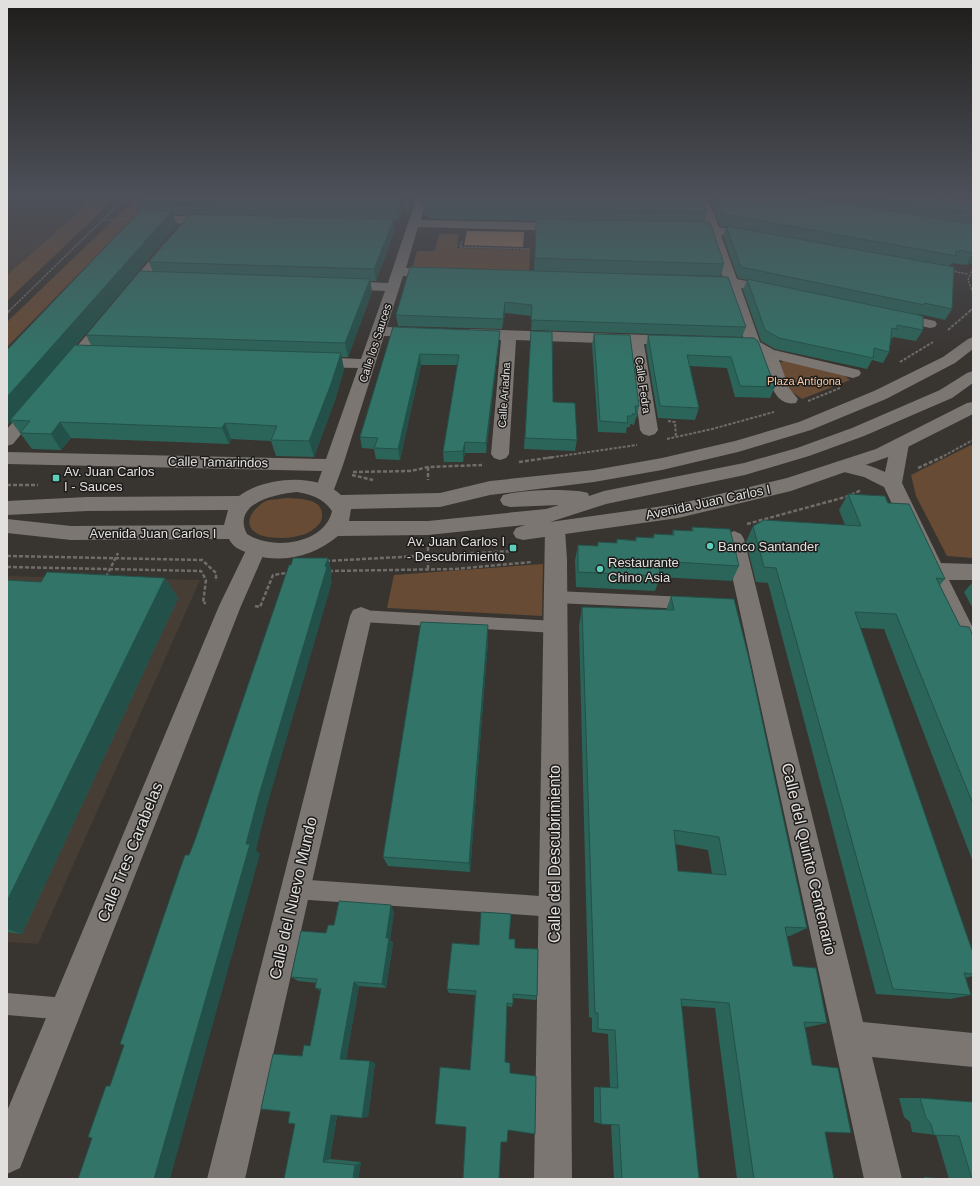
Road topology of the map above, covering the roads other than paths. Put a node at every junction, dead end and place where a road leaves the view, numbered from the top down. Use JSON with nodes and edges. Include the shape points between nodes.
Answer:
{"nodes":[{"id":1,"x":164,"y":251,"type":"edge"},
{"id":2,"x":402,"y":251,"type":"edge"},
{"id":3,"x":720,"y":251,"type":"edge"},
{"id":4,"x":454,"y":274,"type":"edge"},
{"id":5,"x":142,"y":279,"type":"junction"},
{"id":6,"x":157,"y":279,"type":"edge"},
{"id":7,"x":396,"y":279,"type":"junction"},
{"id":8,"x":684,"y":281,"type":"edge"},
{"id":9,"x":731,"y":282,"type":"junction"},
{"id":10,"x":330,"y":284,"type":"edge"},
{"id":11,"x":785,"y":293,"type":"edge"},
{"id":12,"x":884,"y":314,"type":"edge"},
{"id":13,"x":930,"y":324,"type":"dead end"},
{"id":14,"x":379,"y":331,"type":"junction"},
{"id":15,"x":438,"y":333,"type":"edge"},
{"id":16,"x":454,"y":333,"type":"edge"},
{"id":17,"x":509,"y":335,"type":"junction"},
{"id":18,"x":636,"y":340,"type":"junction"},
{"id":19,"x":690,"y":342,"type":"edge"},
{"id":20,"x":973,"y":342,"type":"edge"},
{"id":21,"x":722,"y":343,"type":"edge"},
{"id":22,"x":753,"y":344,"type":"junction"},
{"id":23,"x":79,"y":354,"type":"junction"},
{"id":24,"x":95,"y":354,"type":"edge"},
{"id":25,"x":769,"y":354,"type":"junction"},
{"id":26,"x":302,"y":361,"type":"edge"},
{"id":27,"x":368,"y":364,"type":"junction"},
{"id":28,"x":853,"y":373,"type":"dead end"},
{"id":29,"x":973,"y":376,"type":"edge"},
{"id":30,"x":60,"y":377,"type":"edge"},
{"id":31,"x":46,"y":394,"type":"edge"},
{"id":32,"x":790,"y":399,"type":"dead end"},
{"id":33,"x":973,"y":407,"type":"edge"},
{"id":34,"x":649,"y":430,"type":"dead end"},
{"id":35,"x":7,"y":440,"type":"edge"},
{"id":36,"x":900,"y":444,"type":"junction"},
{"id":37,"x":500,"y":454,"type":"dead end"},
{"id":38,"x":7,"y":458,"type":"edge"},
{"id":39,"x":334,"y":465,"type":"junction"},
{"id":40,"x":843,"y":466,"type":"junction"},
{"id":41,"x":890,"y":480,"type":"junction"},
{"id":42,"x":7,"y":493,"type":"edge"},
{"id":43,"x":331,"y":496,"type":"junction"},
{"id":44,"x":604,"y":498,"type":"junction"},
{"id":45,"x":440,"y":500,"type":"junction"},
{"id":46,"x":244,"y":503,"type":"junction"},
{"id":47,"x":87,"y":504,"type":"junction"},
{"id":48,"x":7,"y":508,"type":"edge"},
{"id":49,"x":7,"y":526,"type":"edge"},
{"id":50,"x":428,"y":528,"type":"junction"},
{"id":51,"x":333,"y":529,"type":"junction"},
{"id":52,"x":555,"y":529,"type":"junction"},
{"id":53,"x":738,"y":532,"type":"road end"},
{"id":54,"x":71,"y":533,"type":"junction"},
{"id":55,"x":7,"y":541,"type":"edge"},
{"id":56,"x":245,"y":541,"type":"junction"},
{"id":57,"x":933,"y":571,"type":"junction"},
{"id":58,"x":973,"y":572,"type":"edge"},
{"id":59,"x":556,"y":597,"type":"junction"},
{"id":60,"x":703,"y":603,"type":"edge"},
{"id":61,"x":361,"y":616,"type":"joint"},
{"id":62,"x":556,"y":627,"type":"junction"},
{"id":63,"x":973,"y":652,"type":"edge"},
{"id":64,"x":294,"y":889,"type":"junction"},
{"id":65,"x":554,"y":907,"type":"junction"},
{"id":66,"x":7,"y":1004,"type":"edge"},
{"id":67,"x":66,"y":1009,"type":"junction"},
{"id":68,"x":851,"y":1038,"type":"junction"},
{"id":69,"x":973,"y":1050,"type":"edge"},
{"id":70,"x":7,"y":1155,"type":"edge"},
{"id":71,"x":226,"y":1179,"type":"edge"},
{"id":72,"x":553,"y":1179,"type":"edge"},
{"id":73,"x":883,"y":1179,"type":"edge"}],
"edges":[{"from":1,"to":5,"type":"street"},
{"from":2,"to":7,"type":"street","name":"Calle los Sauces"},
{"from":3,"to":9,"type":"street"},
{"from":4,"to":7,"type":"street"},
{"from":5,"to":6,"type":"street"},
{"from":5,"to":23,"type":"street"},
{"from":7,"to":10,"type":"street"},
{"from":7,"to":14,"type":"street","name":"Calle los Sauces"},
{"from":8,"to":9,"type":"street"},
{"from":9,"to":11,"type":"street"},
{"from":9,"to":22,"type":"street"},
{"from":12,"to":13,"type":"street"},
{"from":14,"to":15,"type":"street"},
{"from":14,"to":27,"type":"street","name":"Calle los Sauces"},
{"from":16,"to":17,"type":"street"},
{"from":17,"to":18,"type":"street"},
{"from":17,"to":37,"type":"street","name":"Calle Ariadna"},
{"from":18,"to":19,"type":"street"},
{"from":18,"to":34,"type":"street","name":"Calle Fedra"},
{"from":20,"to":45,"type":"street","name":"Avenida Juan Carlos I","via":[[949,360],[880,395],[805,426],[738,446],[662,464],[594,476],[490,488]]},
{"from":21,"to":22,"type":"street"},
{"from":22,"to":25,"type":"street"},
{"from":23,"to":24,"type":"street"},
{"from":23,"to":30,"type":"street"},
{"from":25,"to":28,"type":"street"},
{"from":25,"to":32,"type":"street","via":[[781,390]]},
{"from":26,"to":27,"type":"street"},
{"from":27,"to":39,"type":"street","name":"Calle los Sauces"},
{"from":29,"to":44,"type":"street","name":"Avenida Juan Carlos I","via":[[946,394],[908,411],[803,452],[745,469]]},
{"from":31,"to":35,"type":"street"},
{"from":33,"to":36,"type":"street","name":"Avenida Juan Carlos I"},
{"from":36,"to":40,"type":"street","name":"Avenida Juan Carlos I"},
{"from":36,"to":41,"type":"street"},
{"from":38,"to":39,"type":"street","name":"Calle Tamarindos"},
{"from":39,"to":43,"type":"street","name":"Calle los Sauces"},
{"from":40,"to":41,"type":"street"},
{"from":40,"to":52,"type":"street","name":"Avenida Juan Carlos I","via":[[792,484],[685,509]]},
{"from":41,"to":57,"type":"street"},
{"from":42,"to":47,"type":"street","via":[[30,494]]},
{"from":43,"to":45,"type":"street","name":"Avenida Juan Carlos I"},
{"from":43,"to":46,"type":"street","via":[[297,485],[265,490]]},
{"from":43,"to":51,"type":"street","via":[[342,510],[340,520]]},
{"from":44,"to":45,"type":"street","name":"Avenida Juan Carlos I"},
{"from":44,"to":50,"type":"street","name":"Avenida Juan Carlos I","via":[[546,516]]},
{"from":46,"to":47,"type":"street"},
{"from":46,"to":56,"type":"street","via":[[235,516]]},
{"from":47,"to":48,"type":"street"},
{"from":49,"to":54,"type":"street","name":"Avenida Juan Carlos I"},
{"from":50,"to":51,"type":"street","name":"Avenida Juan Carlos I"},
{"from":50,"to":52,"type":"street","name":"Avenida Juan Carlos I","via":[[497,536]]},
{"from":51,"to":56,"type":"street","via":[[314,544],[287,550]]},
{"from":52,"to":59,"type":"street","name":"Calle del Descubrimiento"},
{"from":53,"to":68,"type":"street","name":"Calle del Quinto Centenario","via":[[741,605]]},
{"from":54,"to":55,"type":"street","name":"Avenida Juan Carlos I"},
{"from":54,"to":56,"type":"street","name":"Avenida Juan Carlos I"},
{"from":56,"to":67,"type":"street","name":"Calle Tres Carabelas","via":[[230,606]]},
{"from":57,"to":58,"type":"street"},
{"from":57,"to":63,"type":"street"},
{"from":59,"to":60,"type":"lane"},
{"from":59,"to":62,"type":"street","name":"Calle del Descubrimiento"},
{"from":61,"to":62,"type":"lane"},
{"from":61,"to":64,"type":"street","name":"Calle del Nuevo Mundo"},
{"from":62,"to":65,"type":"street","name":"Calle del Descubrimiento"},
{"from":64,"to":65,"type":"lane"},
{"from":64,"to":71,"type":"street","name":"Calle del Nuevo Mundo"},
{"from":65,"to":72,"type":"street","name":"Calle del Descubrimiento"},
{"from":66,"to":67,"type":"lane"},
{"from":67,"to":70,"type":"street","name":"Calle Tres Carabelas"},
{"from":68,"to":69,"type":"street"},
{"from":68,"to":73,"type":"street","name":"Calle del Quinto Centenario"}]}
